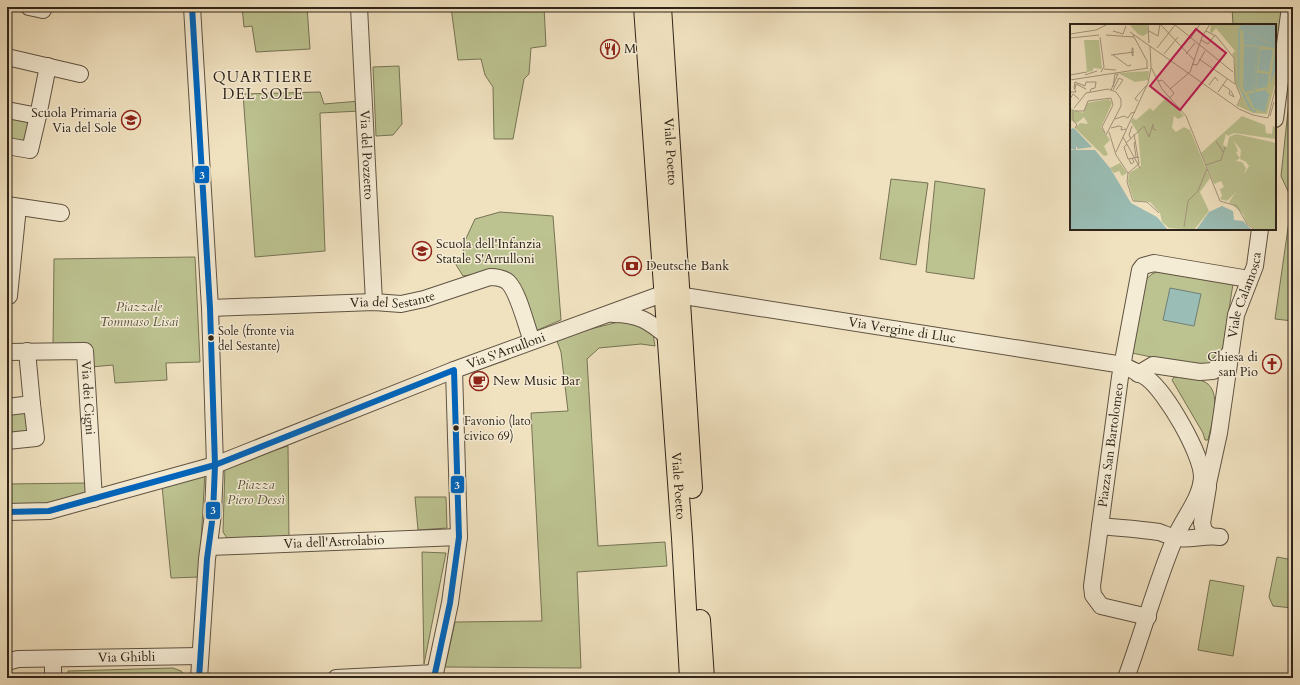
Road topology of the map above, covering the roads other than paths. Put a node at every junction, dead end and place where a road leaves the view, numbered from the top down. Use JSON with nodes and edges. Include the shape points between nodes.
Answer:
{"nodes":[{"id":1,"x":30,"y":7,"type":"edge"},
{"id":2,"x":44,"y":7,"type":"edge"},
{"id":3,"x":192,"y":7,"type":"edge"},
{"id":4,"x":359,"y":7,"type":"edge"},
{"id":5,"x":644,"y":7,"type":"edge"},
{"id":6,"x":661,"y":7,"type":"edge"},
{"id":7,"x":1290,"y":7,"type":"edge"},
{"id":8,"x":7,"y":57,"type":"edge"},
{"id":9,"x":48,"y":66,"type":"junction"},
{"id":10,"x":80,"y":74,"type":"dead end"},
{"id":11,"x":7,"y":110,"type":"edge"},
{"id":12,"x":1276,"y":112,"type":"edge"},
{"id":13,"x":38,"y":116,"type":"junction"},
{"id":14,"x":7,"y":146,"type":"edge"},
{"id":15,"x":12,"y":206,"type":"edge"},
{"id":16,"x":61,"y":213,"type":"dead end"},
{"id":17,"x":1260,"y":230,"type":"edge"},
{"id":18,"x":10,"y":260,"type":"edge"},
{"id":19,"x":1249,"y":279,"type":"junction"},
{"id":20,"x":673,"y":294,"type":"junction"},
{"id":21,"x":7,"y":295,"type":"edge"},
{"id":22,"x":374,"y":302,"type":"junction"},
{"id":23,"x":210,"y":308,"type":"junction"},
{"id":24,"x":596,"y":318,"type":"junction"},
{"id":25,"x":668,"y":337,"type":"junction"},
{"id":26,"x":532,"y":341,"type":"junction"},
{"id":27,"x":27,"y":351,"type":"junction"},
{"id":28,"x":7,"y":352,"type":"edge"},
{"id":29,"x":1230,"y":353,"type":"junction"},
{"id":30,"x":1123,"y":365,"type":"junction"},
{"id":31,"x":454,"y":370,"type":"junction"},
{"id":32,"x":1138,"y":374,"type":"junction"},
{"id":33,"x":32,"y":404,"type":"junction"},
{"id":34,"x":7,"y":407,"type":"edge"},
{"id":35,"x":7,"y":441,"type":"edge"},
{"id":36,"x":214,"y":465,"type":"junction"},
{"id":37,"x":1208,"y":487,"type":"junction"},
{"id":38,"x":94,"y":498,"type":"junction"},
{"id":39,"x":1196,"y":499,"type":"junction"},
{"id":40,"x":7,"y":512,"type":"edge"},
{"id":41,"x":1100,"y":526,"type":"junction"},
{"id":42,"x":459,"y":537,"type":"junction"},
{"id":43,"x":1175,"y":538,"type":"junction"},
{"id":44,"x":209,"y":547,"type":"junction"},
{"id":45,"x":1148,"y":617,"type":"junction"},
{"id":46,"x":200,"y":656,"type":"junction"},
{"id":47,"x":53,"y":658,"type":"junction"},
{"id":48,"x":7,"y":662,"type":"edge"},
{"id":49,"x":434,"y":676,"type":"edge"},
{"id":50,"x":53,"y":678,"type":"edge"},
{"id":51,"x":199,"y":678,"type":"edge"},
{"id":52,"x":336,"y":678,"type":"edge"},
{"id":53,"x":690,"y":678,"type":"edge"},
{"id":54,"x":704,"y":678,"type":"edge"},
{"id":55,"x":1126,"y":678,"type":"edge"}],
"edges":[{"from":1,"to":2,"type":"street","via":[[43,10]]},
{"from":3,"to":23,"type":"street"},
{"from":4,"to":22,"type":"street","name":"Via del Pozzetto"},
{"from":5,"to":20,"type":"main road","name":"Viale Poetto"},
{"from":6,"to":20,"type":"main road","name":"Viale Poetto"},
{"from":7,"to":12,"type":"street"},
{"from":8,"to":9,"type":"street"},
{"from":9,"to":10,"type":"street"},
{"from":9,"to":13,"type":"street"},
{"from":11,"to":13,"type":"street"},
{"from":13,"to":14,"type":"street","via":[[30,150]]},
{"from":15,"to":16,"type":"street"},
{"from":15,"to":18,"type":"street"},
{"from":17,"to":19,"type":"street","name":"Viale Calamosca","via":[[1255,266]]},
{"from":18,"to":21,"type":"street","via":[[9,296]]},
{"from":19,"to":29,"type":"street","name":"Viale Calamosca","via":[[1236,314]]},
{"from":19,"to":30,"type":"street","name":"Piazza San Bartolomeo","via":[[1154,263],[1143,266],[1138,278]]},
{"from":20,"to":24,"type":"street","name":"Via S'Arrulloni"},
{"from":20,"to":25,"type":"main road","name":"Viale Poetto"},
{"from":20,"to":30,"type":"street","name":"Via Vergine di Lluc"},
{"from":20,"to":54,"type":"main road","name":"Viale Poetto"},
{"from":22,"to":23,"type":"street","name":"Via del Sestante"},
{"from":22,"to":26,"type":"street","name":"Via del Sestante","via":[[401,304],[490,277],[499,278],[507,282],[514,292]]},
{"from":23,"to":36,"type":"street"},
{"from":24,"to":25,"type":"street","name":"Via S'Arrulloni","via":[[632,314],[648,321]]},
{"from":24,"to":26,"type":"street","name":"Via S'Arrulloni"},
{"from":25,"to":53,"type":"main road","name":"Viale Poetto"},
{"from":26,"to":31,"type":"street","name":"Via S'Arrulloni"},
{"from":27,"to":28,"type":"street","name":"Via dei Cigni"},
{"from":27,"to":33,"type":"street"},
{"from":27,"to":38,"type":"street","name":"Via dei Cigni","via":[[85,350]]},
{"from":29,"to":32,"type":"street","name":"Piazza San Bartolomeo","via":[[1213,371],[1200,372],[1153,365]]},
{"from":29,"to":37,"type":"street","name":"Viale Calamosca","via":[[1219,434]]},
{"from":30,"to":32,"type":"street","name":"Piazza San Bartolomeo"},
{"from":30,"to":41,"type":"street","name":"Piazza San Bartolomeo"},
{"from":31,"to":36,"type":"street","name":"Via S'Arrulloni"},
{"from":31,"to":42,"type":"street"},
{"from":32,"to":39,"type":"street","name":"Piazza San Bartolomeo","via":[[1147,378],[1166,400],[1193,448],[1202,477]]},
{"from":33,"to":34,"type":"street"},
{"from":33,"to":35,"type":"street","via":[[36,438]]},
{"from":36,"to":38,"type":"street","name":"Via S'Arrulloni"},
{"from":36,"to":44,"type":"street"},
{"from":37,"to":39,"type":"street"},
{"from":37,"to":43,"type":"street","name":"Piazza San Bartolomeo","via":[[1202,523],[1204,531],[1215,536],[1196,539]]},
{"from":38,"to":40,"type":"street","name":"Via S'Arrulloni","via":[[49,511]]},
{"from":39,"to":43,"type":"street","name":"Piazza San Bartolomeo"},
{"from":41,"to":43,"type":"street","name":"Piazza San Bartolomeo","via":[[1137,528]]},
{"from":41,"to":45,"type":"street","name":"Piazza San Bartolomeo","via":[[1092,586],[1096,601],[1108,609]]},
{"from":42,"to":44,"type":"street","name":"Via dell'Astrolabio"},
{"from":42,"to":49,"type":"street","via":[[450,603]]},
{"from":43,"to":45,"type":"street","name":"Piazza San Bartolomeo"},
{"from":44,"to":46,"type":"street"},
{"from":45,"to":55,"type":"street"},
{"from":46,"to":47,"type":"street","name":"Via Ghibli"},
{"from":46,"to":51,"type":"street"},
{"from":47,"to":48,"type":"street","name":"Via Ghibli","via":[[18,659]]},
{"from":47,"to":50,"type":"street"},
{"from":49,"to":52,"type":"street"}]}
